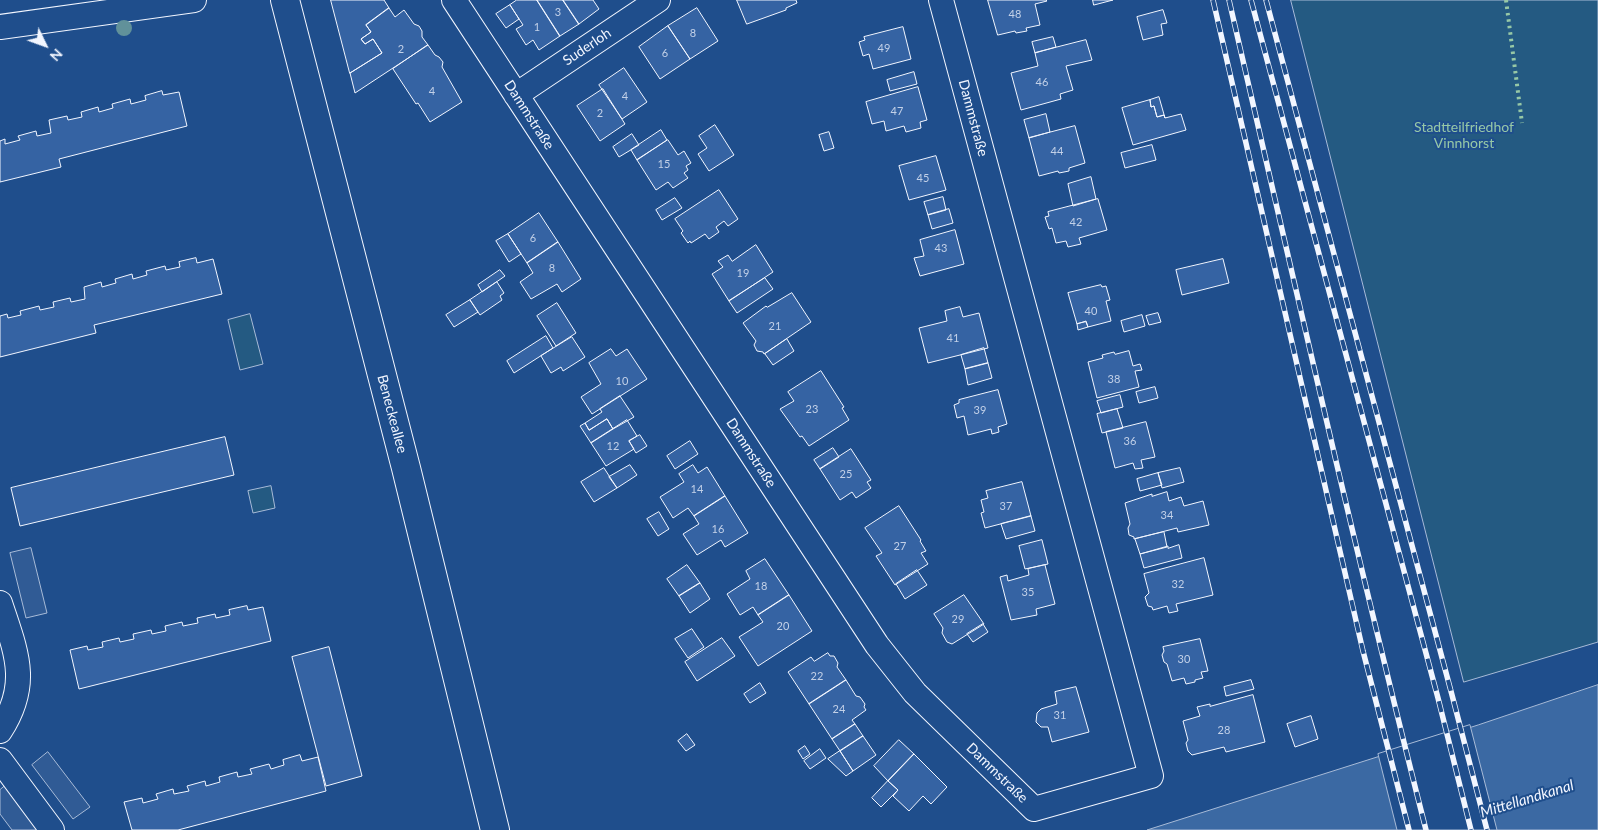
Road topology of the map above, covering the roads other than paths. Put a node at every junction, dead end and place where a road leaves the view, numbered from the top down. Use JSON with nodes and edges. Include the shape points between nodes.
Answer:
{"nodes":[{"id":1,"x":194,"y":0,"type":"edge"},
{"id":2,"x":285,"y":0,"type":"edge"},
{"id":3,"x":454,"y":0,"type":"edge"},
{"id":4,"x":658,"y":0,"type":"edge"},
{"id":5,"x":941,"y":0,"type":"edge"},
{"id":6,"x":0,"y":27,"type":"edge"},
{"id":7,"x":516,"y":95,"type":"junction"},
{"id":8,"x":0,"y":603,"type":"edge"},
{"id":9,"x":0,"y":732,"type":"edge"},
{"id":10,"x":0,"y":760,"type":"edge"},
{"id":11,"x":52,"y":830,"type":"edge"},
{"id":12,"x":495,"y":830,"type":"edge"}],
"edges":[{"from":1,"to":6,"type":"street"},
{"from":2,"to":12,"type":"street","name":"Beneckeallee","via":[[406,468]]},
{"from":3,"to":7,"type":"street","name":"Dammstraße"},
{"from":4,"to":7,"type":"street","name":"Suderloh"},
{"from":5,"to":7,"type":"street","name":"Dammstraße","via":[[1151,776],[1034,809],[915,693],[877,645]]},
{"from":8,"to":9,"type":"street","via":[[16,653],[19,684]]},
{"from":10,"to":11,"type":"street"}]}
